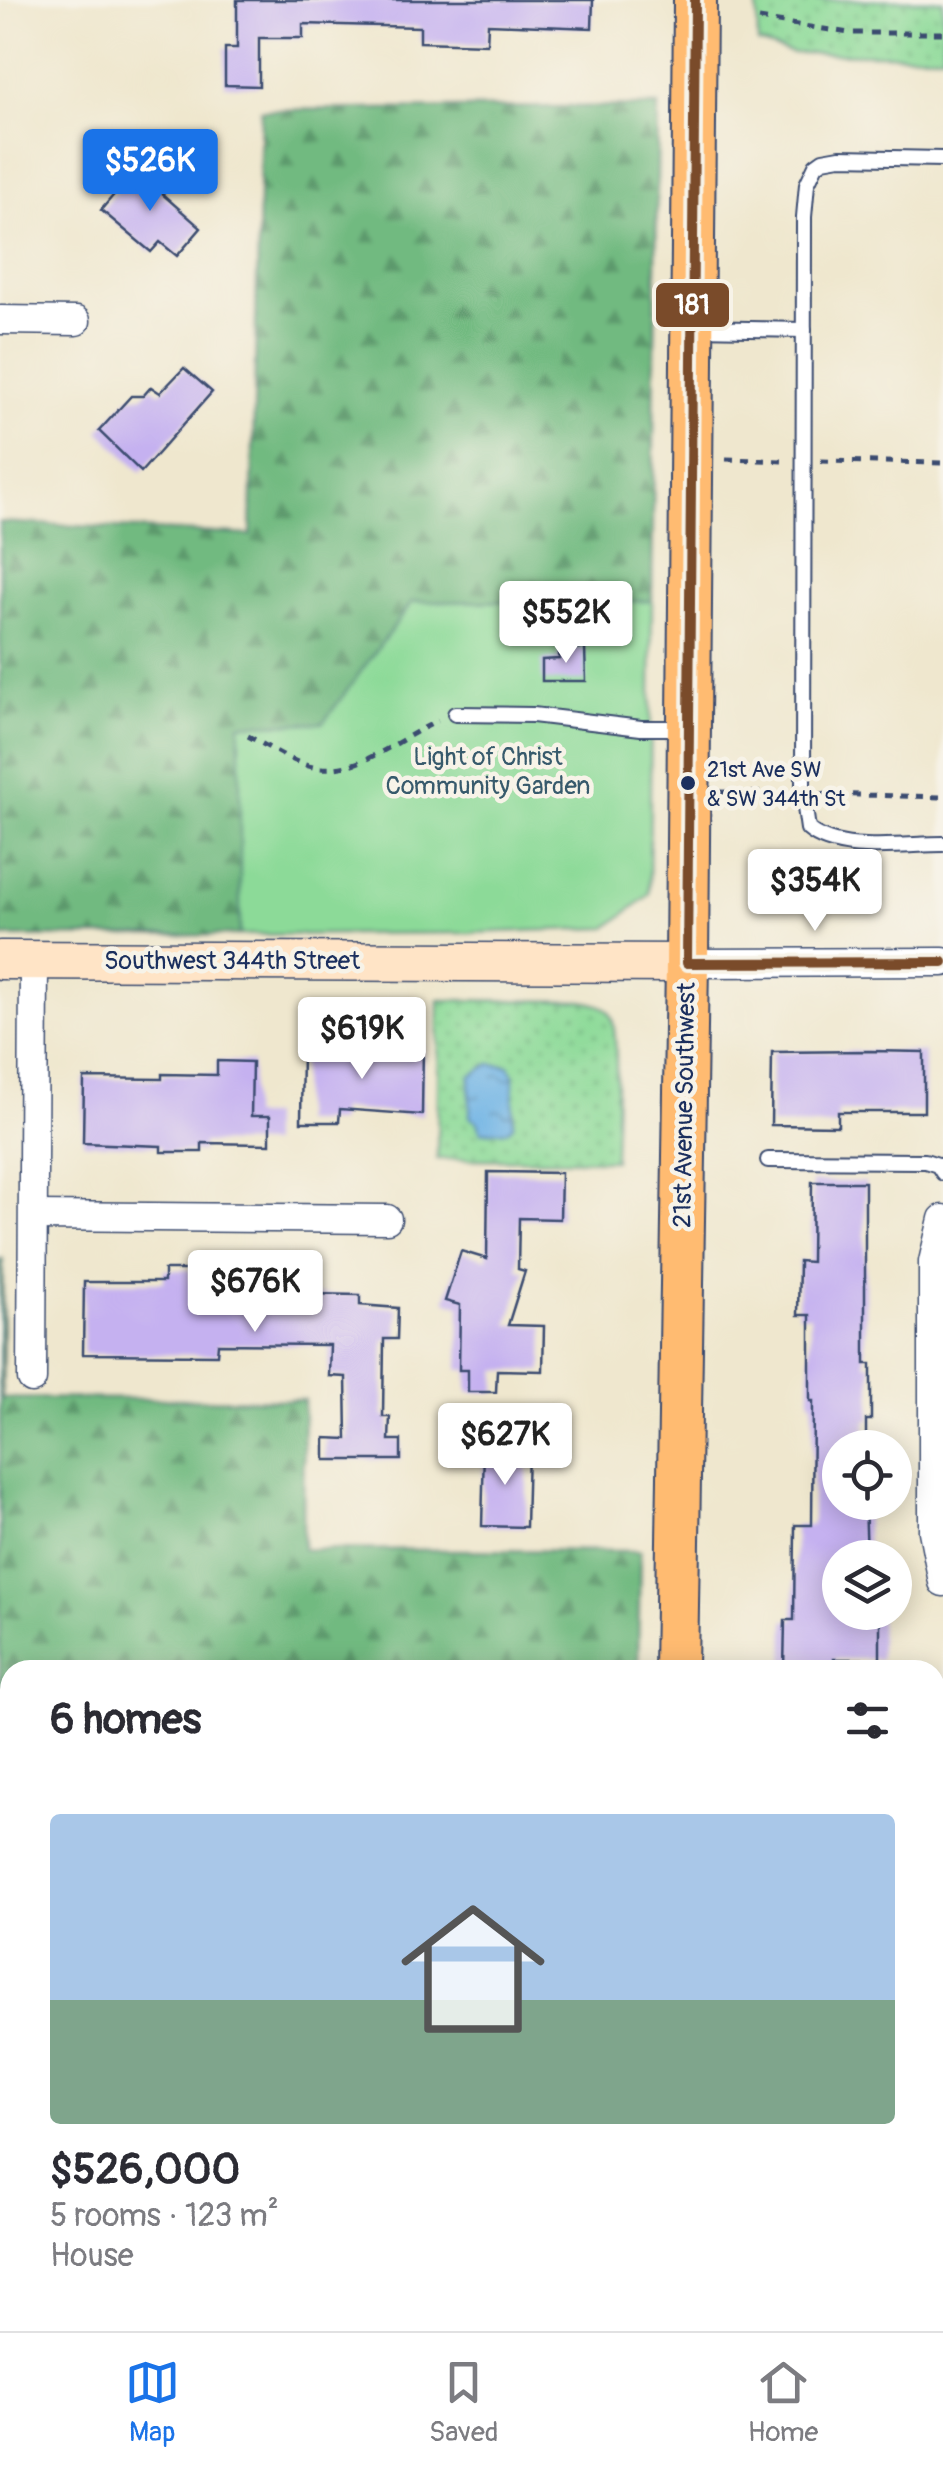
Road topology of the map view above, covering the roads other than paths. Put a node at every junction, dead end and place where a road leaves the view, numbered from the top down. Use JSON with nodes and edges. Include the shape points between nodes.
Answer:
{"nodes":[{"id":1,"x":695,"y":0,"type":"edge"},
{"id":2,"x":943,"y":158,"type":"edge"},
{"id":3,"x":0,"y":320,"type":"edge"},
{"id":4,"x":76,"y":322,"type":"dead end"},
{"id":5,"x":692,"y":328,"type":"junction"},
{"id":6,"x":804,"y":330,"type":"junction"},
{"id":7,"x":455,"y":714,"type":"road end"},
{"id":8,"x":688,"y":728,"type":"junction"},
{"id":9,"x":943,"y":844,"type":"edge"},
{"id":10,"x":17,"y":960,"type":"edge"},
{"id":11,"x":943,"y":962,"type":"edge"},
{"id":12,"x":687,"y":963,"type":"junction"},
{"id":13,"x":768,"y":1160,"type":"dead end"},
{"id":14,"x":943,"y":1173,"type":"edge"},
{"id":15,"x":34,"y":1216,"type":"junction"},
{"id":16,"x":387,"y":1218,"type":"dead end"},
{"id":17,"x":943,"y":1220,"type":"edge"},
{"id":18,"x":32,"y":1379,"type":"dead end"},
{"id":19,"x":943,"y":1582,"type":"edge"},
{"id":20,"x":676,"y":1660,"type":"edge"}],
"edges":[{"from":1,"to":5,"type":"main road","name":"21st Avenue Southwest"},
{"from":2,"to":6,"type":"lane","via":[[840,157],[816,166],[805,204]]},
{"from":3,"to":4,"type":"street"},
{"from":5,"to":6,"type":"lane"},
{"from":5,"to":8,"type":"main road","name":"21st Avenue Southwest"},
{"from":6,"to":9,"type":"lane","via":[[804,817],[810,832],[832,842]]},
{"from":7,"to":8,"type":"lane"},
{"from":8,"to":12,"type":"main road","name":"21st Avenue Southwest"},
{"from":10,"to":12,"type":"street","name":"Southwest 344th Street"},
{"from":10,"to":15,"type":"street"},
{"from":11,"to":12,"type":"street","name":"Southwest 344th Street"},
{"from":12,"to":20,"type":"main road","name":"21st Avenue Southwest"},
{"from":13,"to":14,"type":"lane","via":[[925,1160]]},
{"from":15,"to":16,"type":"street"},
{"from":15,"to":18,"type":"street"},
{"from":17,"to":19,"type":"street","via":[[932,1262],[932,1520]]}]}
